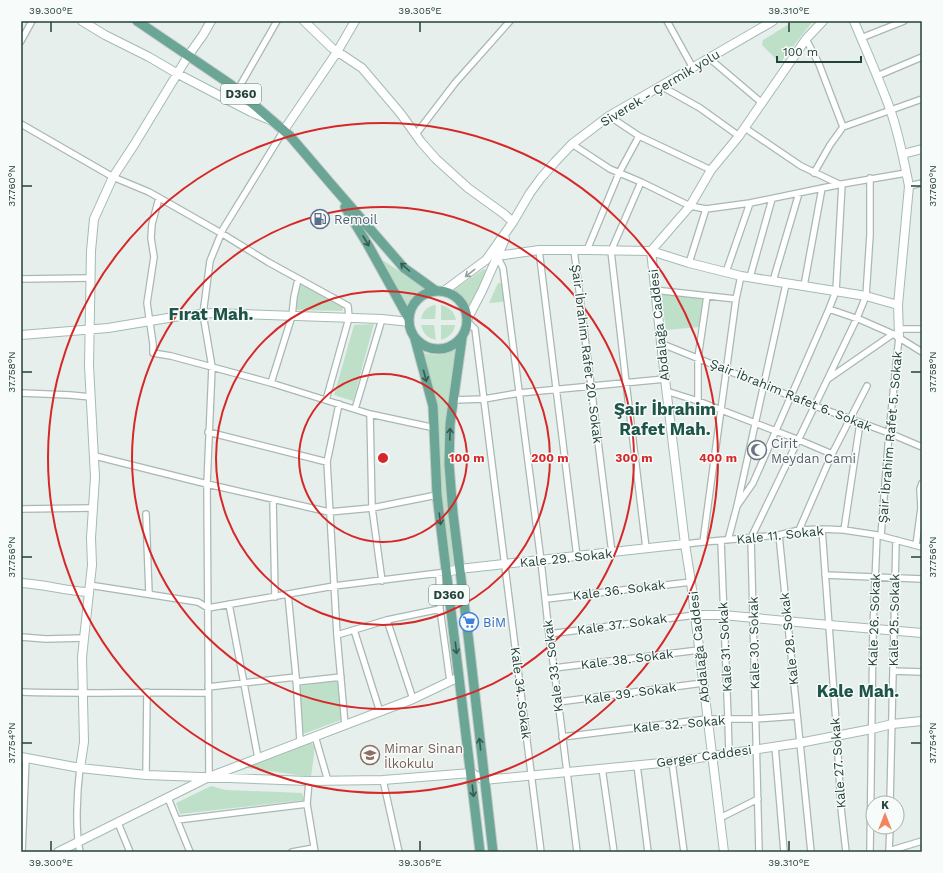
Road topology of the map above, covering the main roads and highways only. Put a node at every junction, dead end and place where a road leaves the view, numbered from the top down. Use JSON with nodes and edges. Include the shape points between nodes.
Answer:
{"nodes":[{"id":1,"x":137,"y":21,"type":"edge"},
{"id":2,"x":331,"y":184,"type":"junction"},
{"id":3,"x":440,"y":291,"type":"junction"},
{"id":4,"x":409,"y":321,"type":"junction"},
{"id":5,"x":462,"y":338,"type":"junction"},
{"id":6,"x":415,"y":339,"type":"junction"},
{"id":7,"x":480,"y":852,"type":"edge"},
{"id":8,"x":493,"y":852,"type":"edge"}],
"edges":[{"from":1,"to":2,"type":"main road","number":"D360","via":[[237,91],[284,130]]},
{"from":3,"to":2,"type":"main road","number":"D360","one_way":true,"via":[[404,268]]},
{"from":2,"to":4,"type":"main road","number":"D360","one_way":true},
{"from":3,"to":4,"type":"main road","via":[[424,295],[414,303]]},
{"from":3,"to":5,"type":"main road","via":[[451,294],[463,304],[468,320]]},
{"from":4,"to":6,"type":"main road"},
{"from":5,"to":6,"type":"main road","via":[[443,350],[427,348]]},
{"from":8,"to":5,"type":"main road","number":"D360","one_way":true,"via":[[449,464],[450,424]]},
{"from":6,"to":7,"type":"main road","number":"D360","one_way":true,"via":[[433,406],[443,572],[459,677]]}]}
